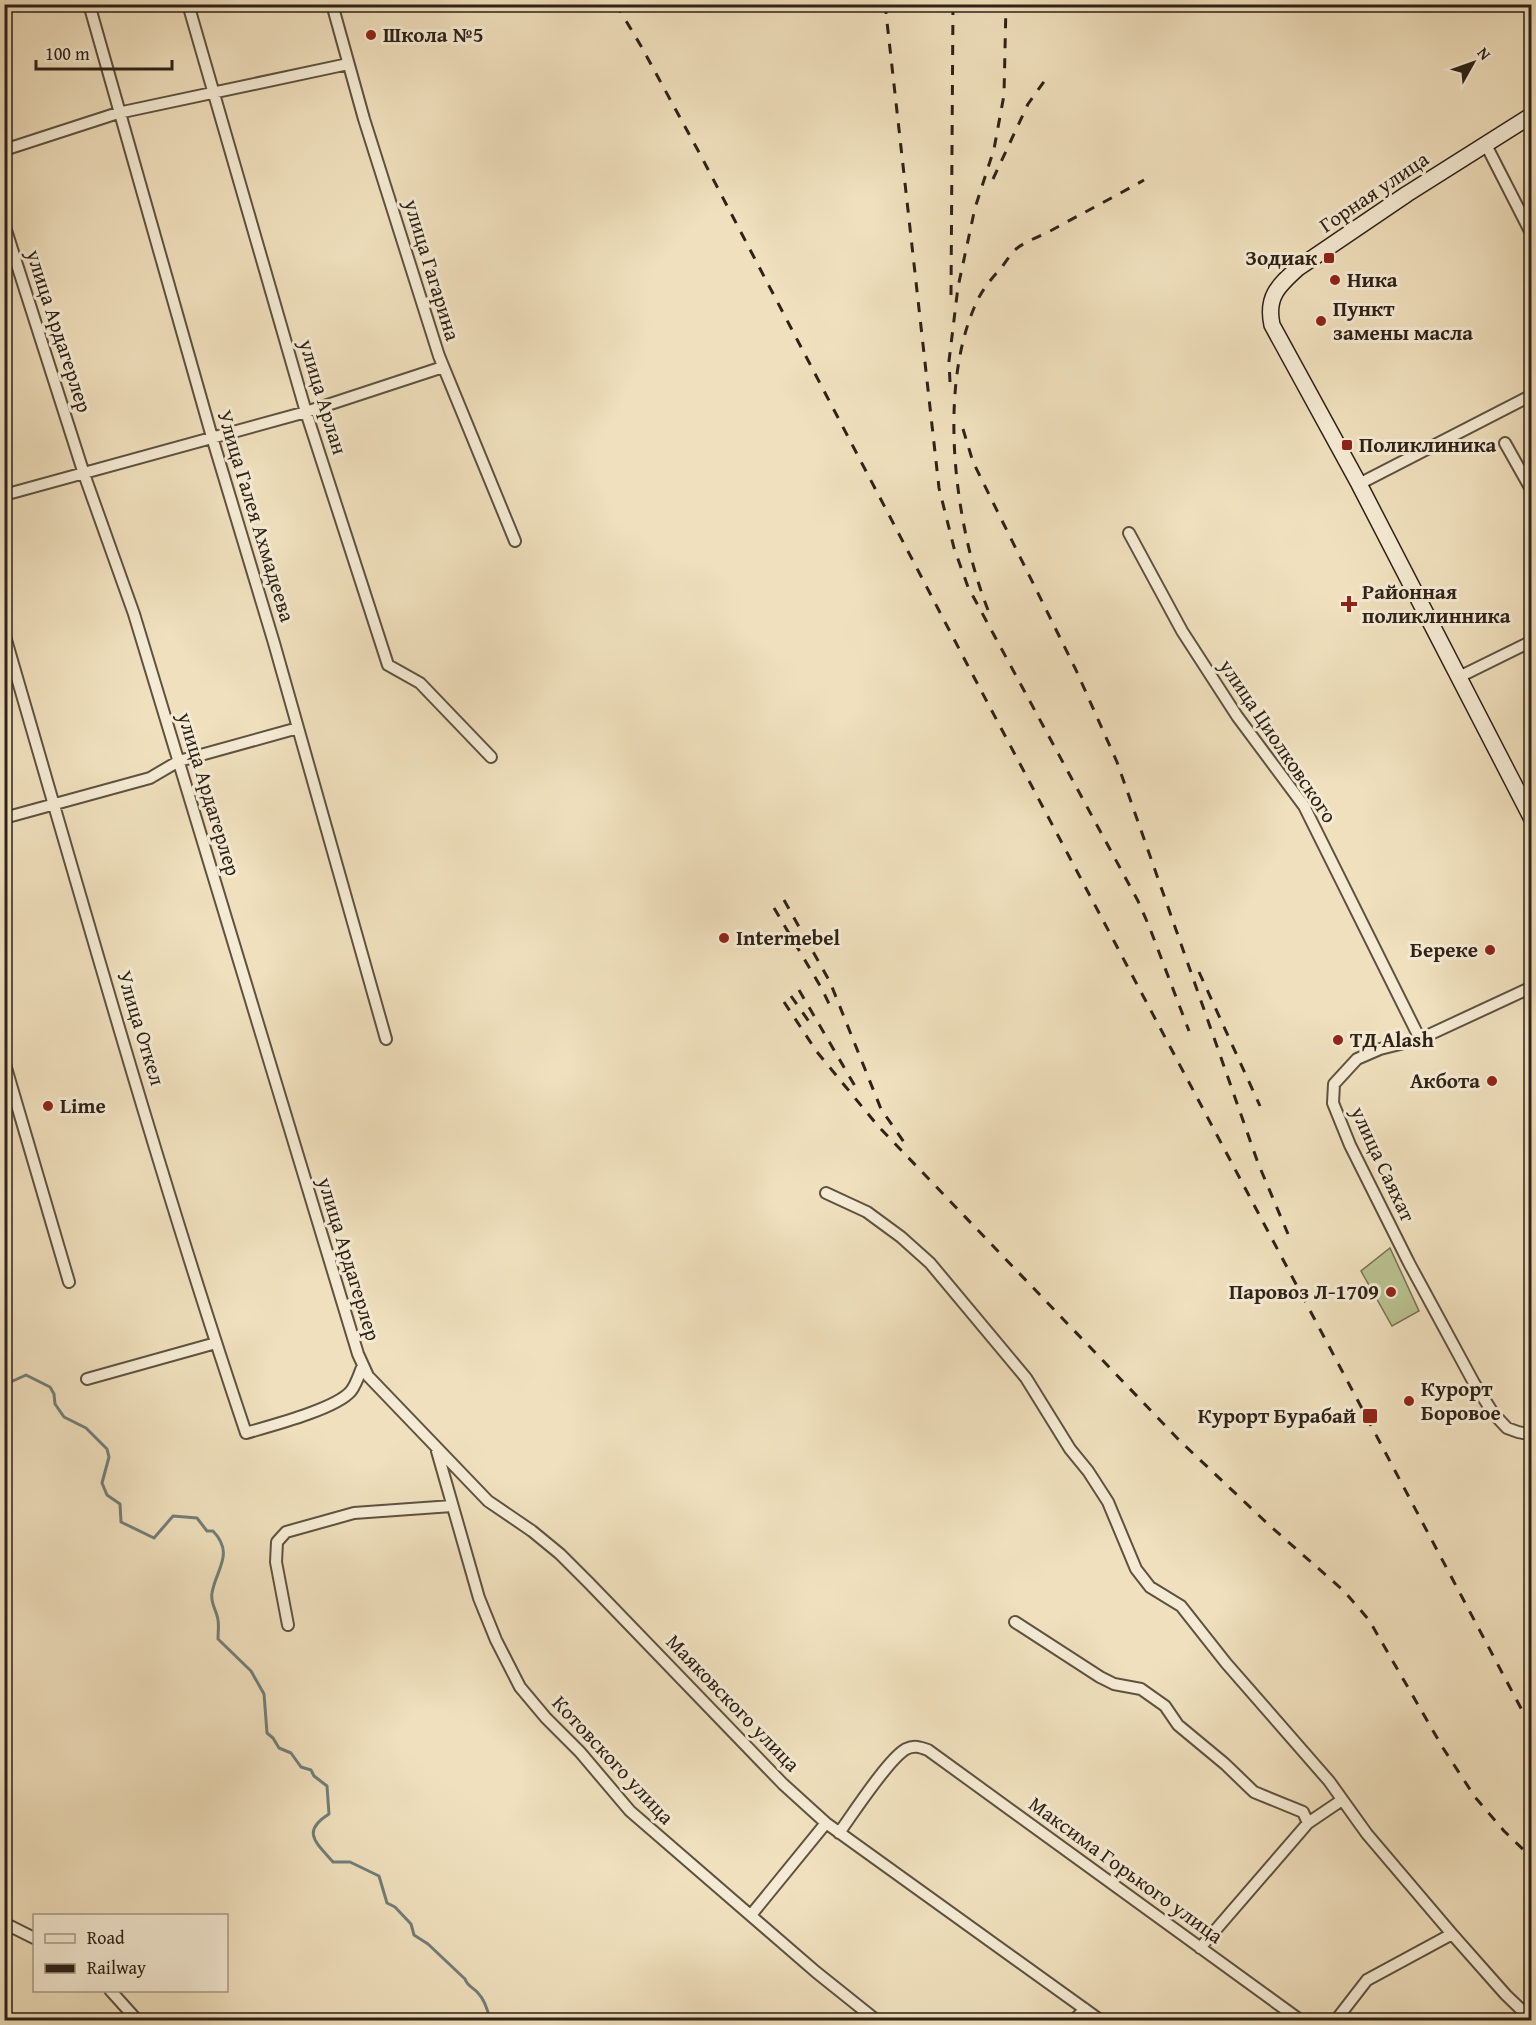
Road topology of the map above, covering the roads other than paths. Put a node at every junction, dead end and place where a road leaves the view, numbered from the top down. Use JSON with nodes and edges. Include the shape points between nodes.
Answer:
{"nodes":[{"id":1,"x":89,"y":4,"type":"edge"},
{"id":2,"x":188,"y":4,"type":"edge"},
{"id":3,"x":332,"y":4,"type":"edge"},
{"id":4,"x":348,"y":64,"type":"junction"},
{"id":5,"x":214,"y":92,"type":"junction"},
{"id":6,"x":118,"y":113,"type":"junction"},
{"id":7,"x":1532,"y":115,"type":"edge"},
{"id":8,"x":1485,"y":143,"type":"junction"},
{"id":9,"x":4,"y":150,"type":"edge"},
{"id":10,"x":4,"y":225,"type":"edge"},
{"id":11,"x":1532,"y":235,"type":"edge"},
{"id":12,"x":443,"y":367,"type":"junction"},
{"id":13,"x":1532,"y":396,"type":"edge"},
{"id":14,"x":306,"y":412,"type":"junction"},
{"id":15,"x":212,"y":436,"type":"junction"},
{"id":16,"x":1505,"y":443,"type":"dead end"},
{"id":17,"x":84,"y":474,"type":"junction"},
{"id":18,"x":1359,"y":484,"type":"junction"},
{"id":19,"x":1532,"y":491,"type":"edge"},
{"id":20,"x":4,"y":495,"type":"edge"},
{"id":21,"x":1129,"y":533,"type":"dead end"},
{"id":22,"x":515,"y":541,"type":"dead end"},
{"id":23,"x":4,"y":633,"type":"edge"},
{"id":24,"x":1532,"y":641,"type":"edge"},
{"id":25,"x":1459,"y":677,"type":"junction"},
{"id":26,"x":298,"y":728,"type":"junction"},
{"id":27,"x":491,"y":757,"type":"dead end"},
{"id":28,"x":179,"y":761,"type":"junction"},
{"id":29,"x":54,"y":804,"type":"junction"},
{"id":30,"x":4,"y":818,"type":"edge"},
{"id":31,"x":1532,"y":819,"type":"edge"},
{"id":32,"x":1532,"y":987,"type":"edge"},
{"id":33,"x":1420,"y":1039,"type":"junction"},
{"id":34,"x":386,"y":1040,"type":"dead end"},
{"id":35,"x":4,"y":1061,"type":"edge"},
{"id":36,"x":826,"y":1193,"type":"dead end"},
{"id":37,"x":69,"y":1282,"type":"dead end"},
{"id":38,"x":216,"y":1342,"type":"junction"},
{"id":39,"x":363,"y":1365,"type":"junction"},
{"id":40,"x":368,"y":1376,"type":"joint"},
{"id":41,"x":87,"y":1379,"type":"dead end"},
{"id":42,"x":1532,"y":1432,"type":"edge"},
{"id":43,"x":436,"y":1447,"type":"junction"},
{"id":44,"x":452,"y":1506,"type":"junction"},
{"id":45,"x":1015,"y":1622,"type":"dead end"},
{"id":46,"x":288,"y":1626,"type":"dead end"},
{"id":47,"x":1342,"y":1800,"type":"junction"},
{"id":48,"x":826,"y":1822,"type":"junction"},
{"id":49,"x":1308,"y":1823,"type":"junction"},
{"id":50,"x":839,"y":1833,"type":"junction"},
{"id":51,"x":752,"y":1915,"type":"junction"},
{"id":52,"x":4,"y":1923,"type":"edge"},
{"id":53,"x":1452,"y":1934,"type":"junction"},
{"id":54,"x":33,"y":1938,"type":"edge"},
{"id":55,"x":1200,"y":1948,"type":"junction"},
{"id":56,"x":112,"y":1992,"type":"edge"},
{"id":57,"x":1086,"y":2009,"type":"junction"},
{"id":58,"x":136,"y":2020,"type":"edge"},
{"id":59,"x":876,"y":2020,"type":"edge"},
{"id":60,"x":1074,"y":2020,"type":"edge"},
{"id":61,"x":1100,"y":2020,"type":"edge"},
{"id":62,"x":1300,"y":2020,"type":"edge"},
{"id":63,"x":1336,"y":2020,"type":"edge"},
{"id":64,"x":1532,"y":2020,"type":"edge"}],
"edges":[{"from":1,"to":6,"type":"street","name":"Улица Галея Ахмадеева"},
{"from":2,"to":5,"type":"street","name":"улица Арлан"},
{"from":3,"to":4,"type":"street","name":"улица Гагарина"},
{"from":4,"to":5,"type":"street"},
{"from":4,"to":12,"type":"street","name":"улица Гагарина"},
{"from":5,"to":6,"type":"street"},
{"from":5,"to":14,"type":"street","name":"улица Арлан"},
{"from":6,"to":9,"type":"street"},
{"from":6,"to":15,"type":"street","name":"Улица Галея Ахмадеева"},
{"from":7,"to":8,"type":"main road","name":"Горная улица"},
{"from":8,"to":11,"type":"street"},
{"from":8,"to":18,"type":"main road","name":"Горная улица","via":[[1282,282],[1271,302],[1272,326]]},
{"from":10,"to":17,"type":"street","name":"улица Ардагерлер"},
{"from":12,"to":14,"type":"street"},
{"from":12,"to":22,"type":"street","name":"улица Гагарина"},
{"from":13,"to":18,"type":"street"},
{"from":14,"to":15,"type":"street"},
{"from":14,"to":27,"type":"street","name":"улица Арлан","via":[[388,665],[420,683]]},
{"from":15,"to":17,"type":"street"},
{"from":15,"to":26,"type":"street","name":"Улица Галея Ахмадеева"},
{"from":16,"to":19,"type":"street"},
{"from":17,"to":20,"type":"street"},
{"from":17,"to":28,"type":"street","name":"улица Ардагерлер","via":[[134,614]]},
{"from":18,"to":25,"type":"main road"},
{"from":21,"to":33,"type":"street","name":"улица Циолковского","via":[[1182,631],[1237,716],[1304,806]]},
{"from":23,"to":29,"type":"street","name":"Улица Откел"},
{"from":24,"to":25,"type":"street"},
{"from":25,"to":31,"type":"main road"},
{"from":26,"to":28,"type":"street"},
{"from":26,"to":34,"type":"street","name":"Улица Галея Ахмадеева"},
{"from":28,"to":29,"type":"street","via":[[150,778]]},
{"from":28,"to":39,"type":"street","name":"улица Ардагерлер"},
{"from":29,"to":30,"type":"street"},
{"from":29,"to":38,"type":"street","name":"Улица Откел"},
{"from":32,"to":33,"type":"street","name":"улица Саяхат"},
{"from":33,"to":42,"type":"street","name":"улица Саяхат","via":[[1357,1059],[1334,1084],[1333,1103],[1409,1263],[1474,1383],[1507,1428]]},
{"from":35,"to":37,"type":"street"},
{"from":36,"to":47,"type":"street","via":[[867,1212],[902,1236],[930,1263],[1026,1378],[1070,1449],[1088,1470],[1108,1502],[1142,1579],[1181,1606]]},
{"from":38,"to":39,"type":"street","name":"Улица Откел","via":[[246,1432],[298,1418],[345,1397],[357,1382]]},
{"from":38,"to":41,"type":"street"},
{"from":39,"to":40,"type":"street","name":"улица Ардагерлер"},
{"from":40,"to":43,"type":"street","name":"Маяковского улица"},
{"from":43,"to":44,"type":"street","name":"Котовского улица"},
{"from":43,"to":48,"type":"street","name":"Маяковского улица","via":[[488,1501],[560,1554],[783,1785]]},
{"from":44,"to":46,"type":"street","via":[[354,1513],[286,1532],[277,1542],[276,1562]]},
{"from":44,"to":51,"type":"street","name":"Котовского улица","via":[[479,1598],[520,1687],[630,1811]]},
{"from":45,"to":49,"type":"street","via":[[1100,1677],[1141,1689],[1165,1706],[1178,1725],[1254,1792],[1303,1812]]},
{"from":47,"to":49,"type":"street"},
{"from":47,"to":53,"type":"street","via":[[1366,1834]]},
{"from":48,"to":50,"type":"street","name":"Маяковского улица"},
{"from":48,"to":51,"type":"street"},
{"from":49,"to":55,"type":"street"},
{"from":50,"to":55,"type":"street","name":"Максима Горького улица","via":[[891,1763],[906,1749],[917,1746],[928,1750]]},
{"from":50,"to":57,"type":"street","name":"Маяковского улица"},
{"from":51,"to":59,"type":"street","name":"Котовского улица"},
{"from":52,"to":54,"type":"street"},
{"from":53,"to":63,"type":"street","via":[[1367,1980]]},
{"from":53,"to":64,"type":"street"},
{"from":55,"to":62,"type":"street","name":"Максима Горького улица"},
{"from":56,"to":58,"type":"street"},
{"from":57,"to":60,"type":"street"},
{"from":57,"to":61,"type":"street","name":"Маяковского улица"}]}
